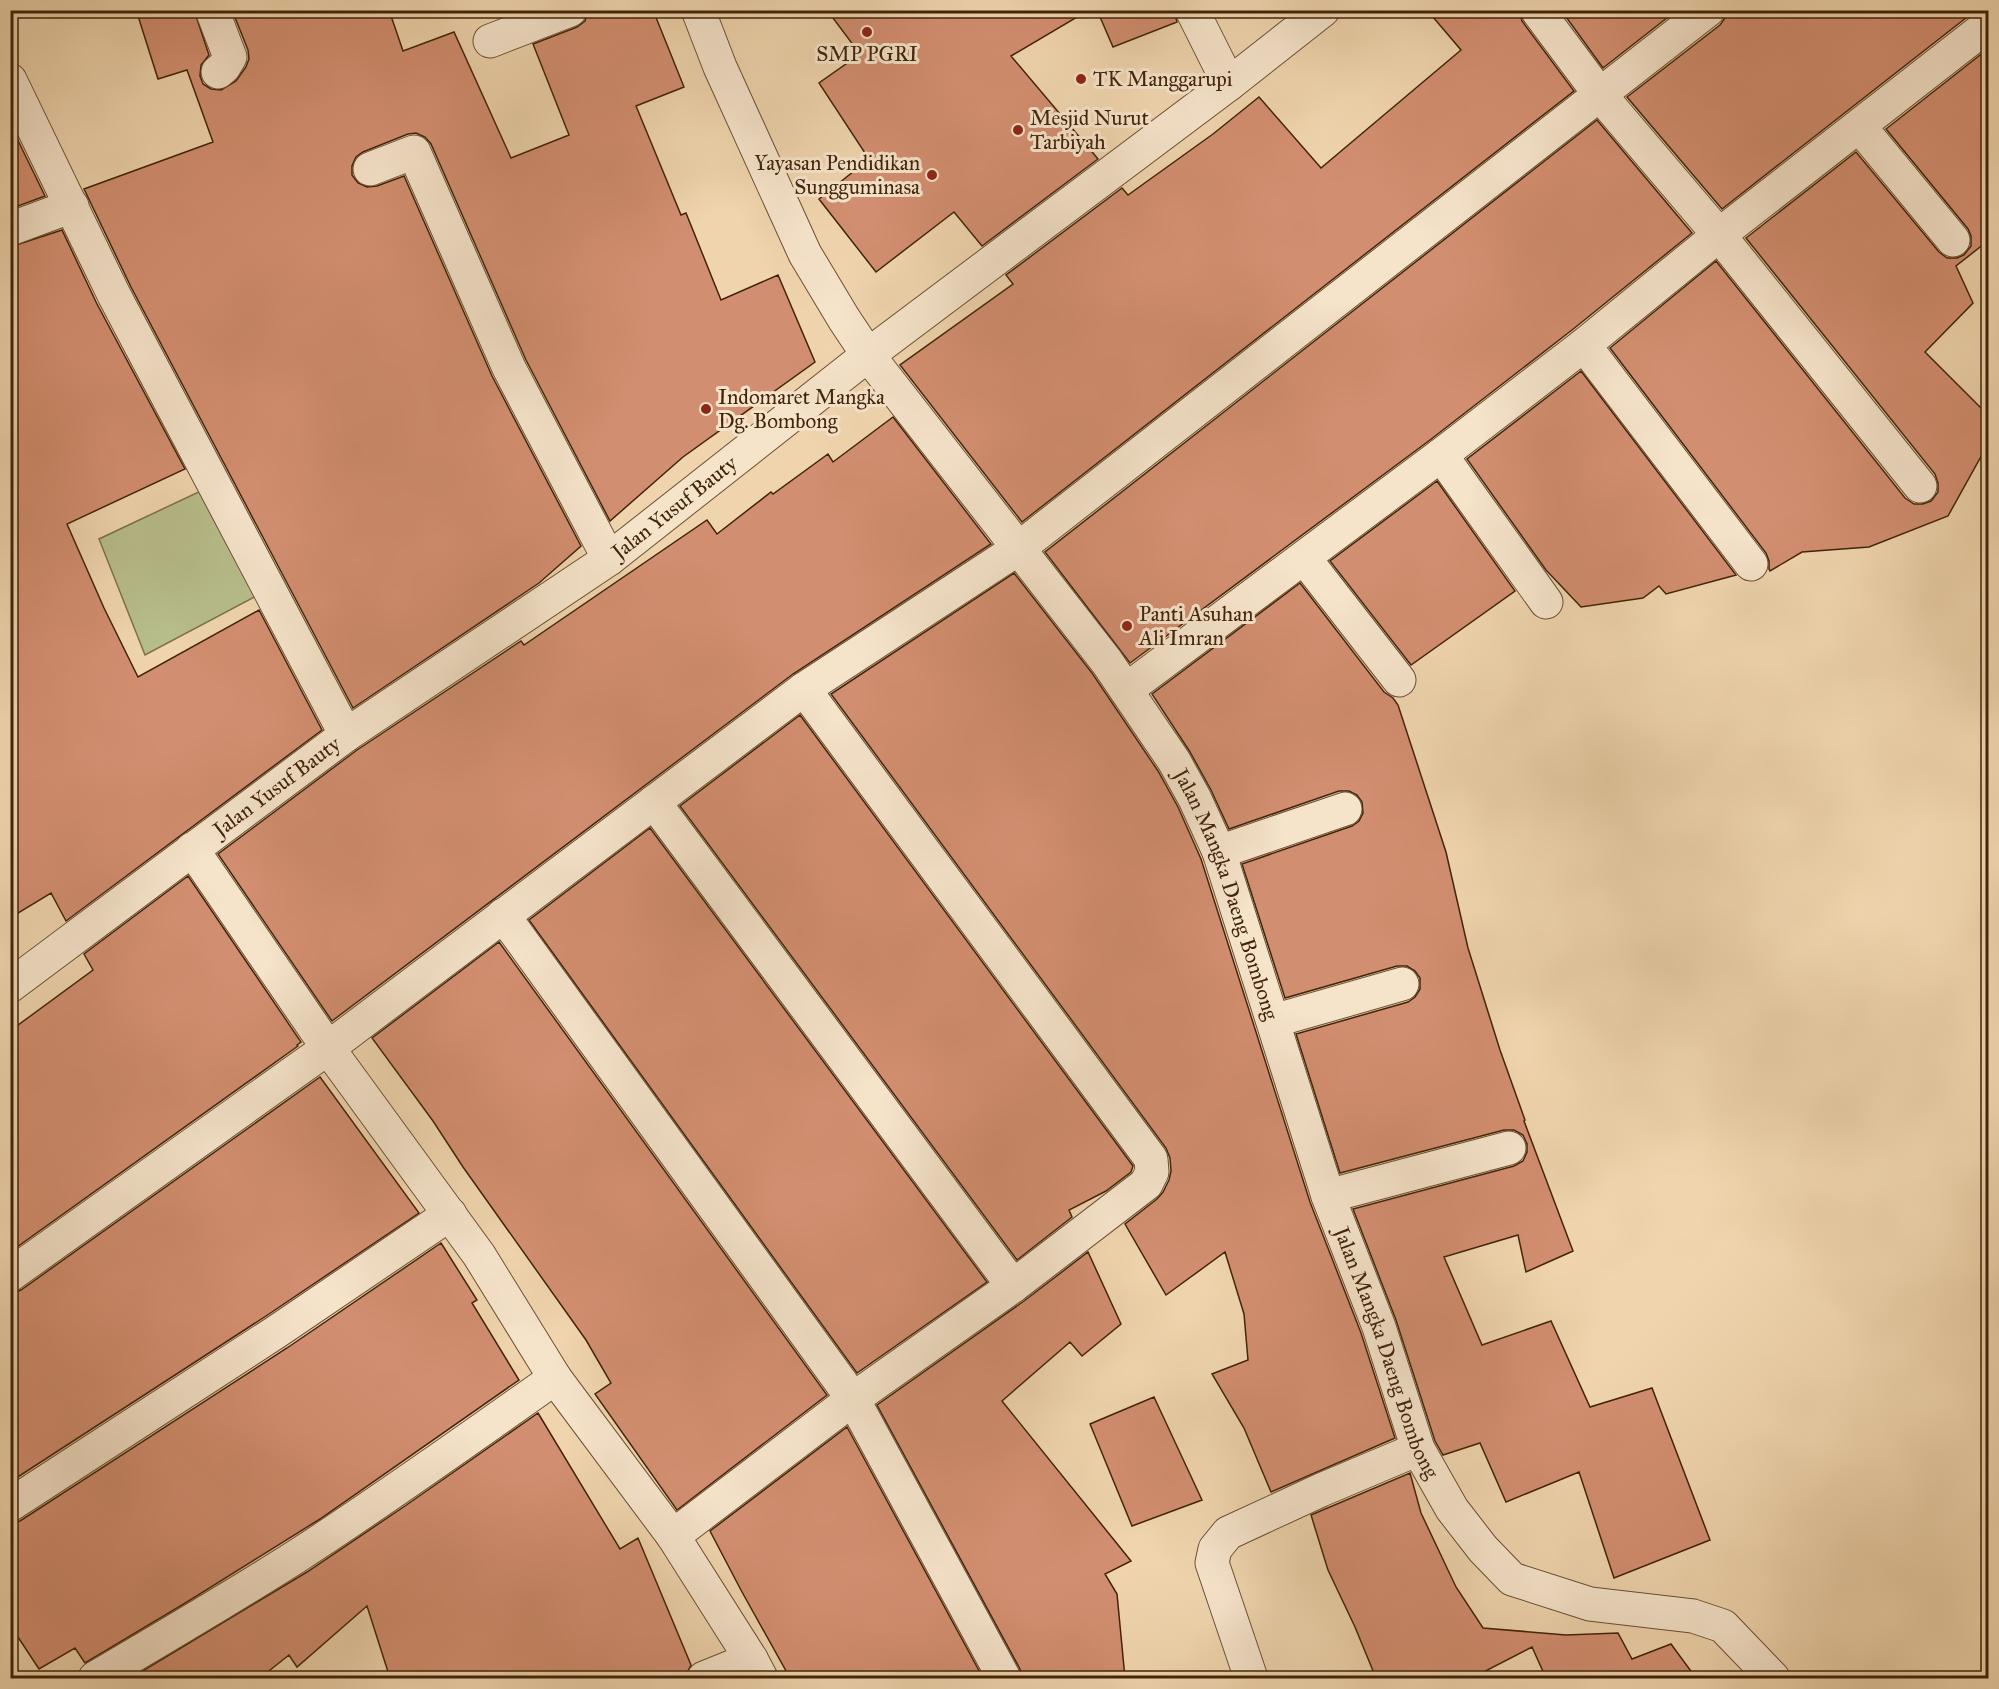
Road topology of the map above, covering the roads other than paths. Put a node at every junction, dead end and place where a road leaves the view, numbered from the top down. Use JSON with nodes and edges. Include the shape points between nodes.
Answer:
{"nodes":[{"id":1,"x":212,"y":10,"type":"edge"},
{"id":2,"x":570,"y":10,"type":"edge"},
{"id":3,"x":699,"y":10,"type":"edge"},
{"id":4,"x":1192,"y":10,"type":"edge"},
{"id":5,"x":1323,"y":10,"type":"edge"},
{"id":6,"x":1537,"y":10,"type":"edge"},
{"id":7,"x":1708,"y":10,"type":"edge"},
{"id":8,"x":1989,"y":25,"type":"edge"},
{"id":9,"x":490,"y":41,"type":"dead end"},
{"id":10,"x":218,"y":72,"type":"dead end"},
{"id":11,"x":10,"y":80,"type":"edge"},
{"id":12,"x":1229,"y":84,"type":"junction"},
{"id":13,"x":1601,"y":96,"type":"junction"},
{"id":14,"x":1860,"y":127,"type":"junction"},
{"id":15,"x":370,"y":169,"type":"dead end"},
{"id":16,"x":72,"y":207,"type":"junction"},
{"id":17,"x":10,"y":229,"type":"edge"},
{"id":18,"x":1719,"y":235,"type":"junction"},
{"id":19,"x":1953,"y":240,"type":"dead end"},
{"id":20,"x":1584,"y":345,"type":"junction"},
{"id":21,"x":868,"y":355,"type":"junction"},
{"id":22,"x":1441,"y":455,"type":"junction"},
{"id":23,"x":1920,"y":486,"type":"dead end"},
{"id":24,"x":1019,"y":548,"type":"junction"},
{"id":25,"x":609,"y":559,"type":"junction"},
{"id":26,"x":1305,"y":559,"type":"junction"},
{"id":27,"x":1751,"y":564,"type":"dead end"},
{"id":28,"x":1546,"y":602,"type":"dead end"},
{"id":29,"x":1399,"y":680,"type":"dead end"},
{"id":30,"x":804,"y":690,"type":"junction"},
{"id":31,"x":1125,"y":690,"type":"junction"},
{"id":32,"x":346,"y":735,"type":"junction"},
{"id":33,"x":654,"y":802,"type":"junction"},
{"id":34,"x":1345,"y":809,"type":"dead end"},
{"id":35,"x":192,"y":849,"type":"junction"},
{"id":36,"x":1219,"y":852,"type":"junction"},
{"id":37,"x":503,"y":915,"type":"junction"},
{"id":38,"x":1402,"y":984,"type":"dead end"},
{"id":39,"x":10,"y":986,"type":"edge"},
{"id":40,"x":1273,"y":1022,"type":"junction"},
{"id":41,"x":328,"y":1048,"type":"junction"},
{"id":42,"x":1509,"y":1148,"type":"dead end"},
{"id":43,"x":1328,"y":1196,"type":"junction"},
{"id":44,"x":450,"y":1214,"type":"junction"},
{"id":45,"x":10,"y":1275,"type":"edge"},
{"id":46,"x":1013,"y":1286,"type":"junction"},
{"id":47,"x":555,"y":1378,"type":"junction"},
{"id":48,"x":853,"y":1399,"type":"junction"},
{"id":49,"x":1418,"y":1449,"type":"junction"},
{"id":50,"x":10,"y":1505,"type":"edge"},
{"id":51,"x":673,"y":1536,"type":"junction"},
{"id":52,"x":756,"y":1669,"type":"edge"},
{"id":53,"x":95,"y":1678,"type":"edge"},
{"id":54,"x":704,"y":1678,"type":"edge"},
{"id":55,"x":1004,"y":1678,"type":"edge"},
{"id":56,"x":1251,"y":1678,"type":"edge"},
{"id":57,"x":1773,"y":1678,"type":"edge"}],
"edges":[{"from":1,"to":10,"type":"street","via":[[230,57]]},
{"from":2,"to":9,"type":"street"},
{"from":3,"to":21,"type":"street","name":"Jalan Mangka Daeng Bombong","via":[[720,67],[805,254]]},
{"from":4,"to":12,"type":"street"},
{"from":5,"to":12,"type":"street","name":"Jalan Yusuf Bauty"},
{"from":6,"to":13,"type":"street"},
{"from":7,"to":13,"type":"street"},
{"from":8,"to":14,"type":"street"},
{"from":11,"to":16,"type":"street"},
{"from":12,"to":21,"type":"street","name":"Jalan Yusuf Bauty"},
{"from":13,"to":18,"type":"street"},
{"from":13,"to":24,"type":"street"},
{"from":14,"to":18,"type":"street"},
{"from":14,"to":19,"type":"street"},
{"from":15,"to":25,"type":"street","via":[[414,152],[508,368]]},
{"from":16,"to":17,"type":"street"},
{"from":16,"to":32,"type":"street","via":[[114,295]]},
{"from":18,"to":20,"type":"street"},
{"from":18,"to":23,"type":"street"},
{"from":20,"to":22,"type":"street"},
{"from":20,"to":27,"type":"street"},
{"from":21,"to":24,"type":"street","name":"Jalan Mangka Daeng Bombong"},
{"from":21,"to":25,"type":"street","name":"Jalan Yusuf Bauty"},
{"from":22,"to":26,"type":"street"},
{"from":22,"to":28,"type":"street"},
{"from":24,"to":30,"type":"street"},
{"from":24,"to":31,"type":"street","name":"Jalan Mangka Daeng Bombong"},
{"from":25,"to":32,"type":"street","name":"Jalan Yusuf Bauty"},
{"from":26,"to":29,"type":"street"},
{"from":26,"to":31,"type":"street"},
{"from":30,"to":33,"type":"street"},
{"from":30,"to":46,"type":"street","via":[[1151,1159],[1152,1172],[1146,1184]]},
{"from":31,"to":36,"type":"street","name":"Jalan Mangka Daeng Bombong","via":[[1174,761]]},
{"from":32,"to":35,"type":"street","name":"Jalan Yusuf Bauty"},
{"from":33,"to":37,"type":"street"},
{"from":33,"to":46,"type":"street"},
{"from":34,"to":36,"type":"street"},
{"from":35,"to":39,"type":"street","name":"Jalan Yusuf Bauty"},
{"from":35,"to":41,"type":"street"},
{"from":36,"to":40,"type":"street","name":"Jalan Mangka Daeng Bombong"},
{"from":37,"to":41,"type":"street"},
{"from":37,"to":48,"type":"street"},
{"from":38,"to":40,"type":"street"},
{"from":40,"to":43,"type":"street","name":"Jalan Mangka Daeng Bombong"},
{"from":41,"to":44,"type":"street"},
{"from":41,"to":45,"type":"street"},
{"from":42,"to":43,"type":"street"},
{"from":43,"to":49,"type":"street","name":"Jalan Mangka Daeng Bombong","via":[[1379,1327]]},
{"from":44,"to":47,"type":"street"},
{"from":44,"to":50,"type":"street"},
{"from":46,"to":48,"type":"street"},
{"from":47,"to":51,"type":"street"},
{"from":47,"to":53,"type":"street","via":[[299,1554]]},
{"from":48,"to":51,"type":"street"},
{"from":48,"to":55,"type":"street"},
{"from":49,"to":56,"type":"street","via":[[1228,1533],[1215,1549],[1212,1563]]},
{"from":49,"to":57,"type":"street","name":"Jalan Mangka Daeng Bombong","via":[[1452,1509],[1482,1550],[1512,1579],[1590,1604],[1693,1616],[1723,1626]]},
{"from":51,"to":52,"type":"street"},
{"from":52,"to":54,"type":"street"}]}
